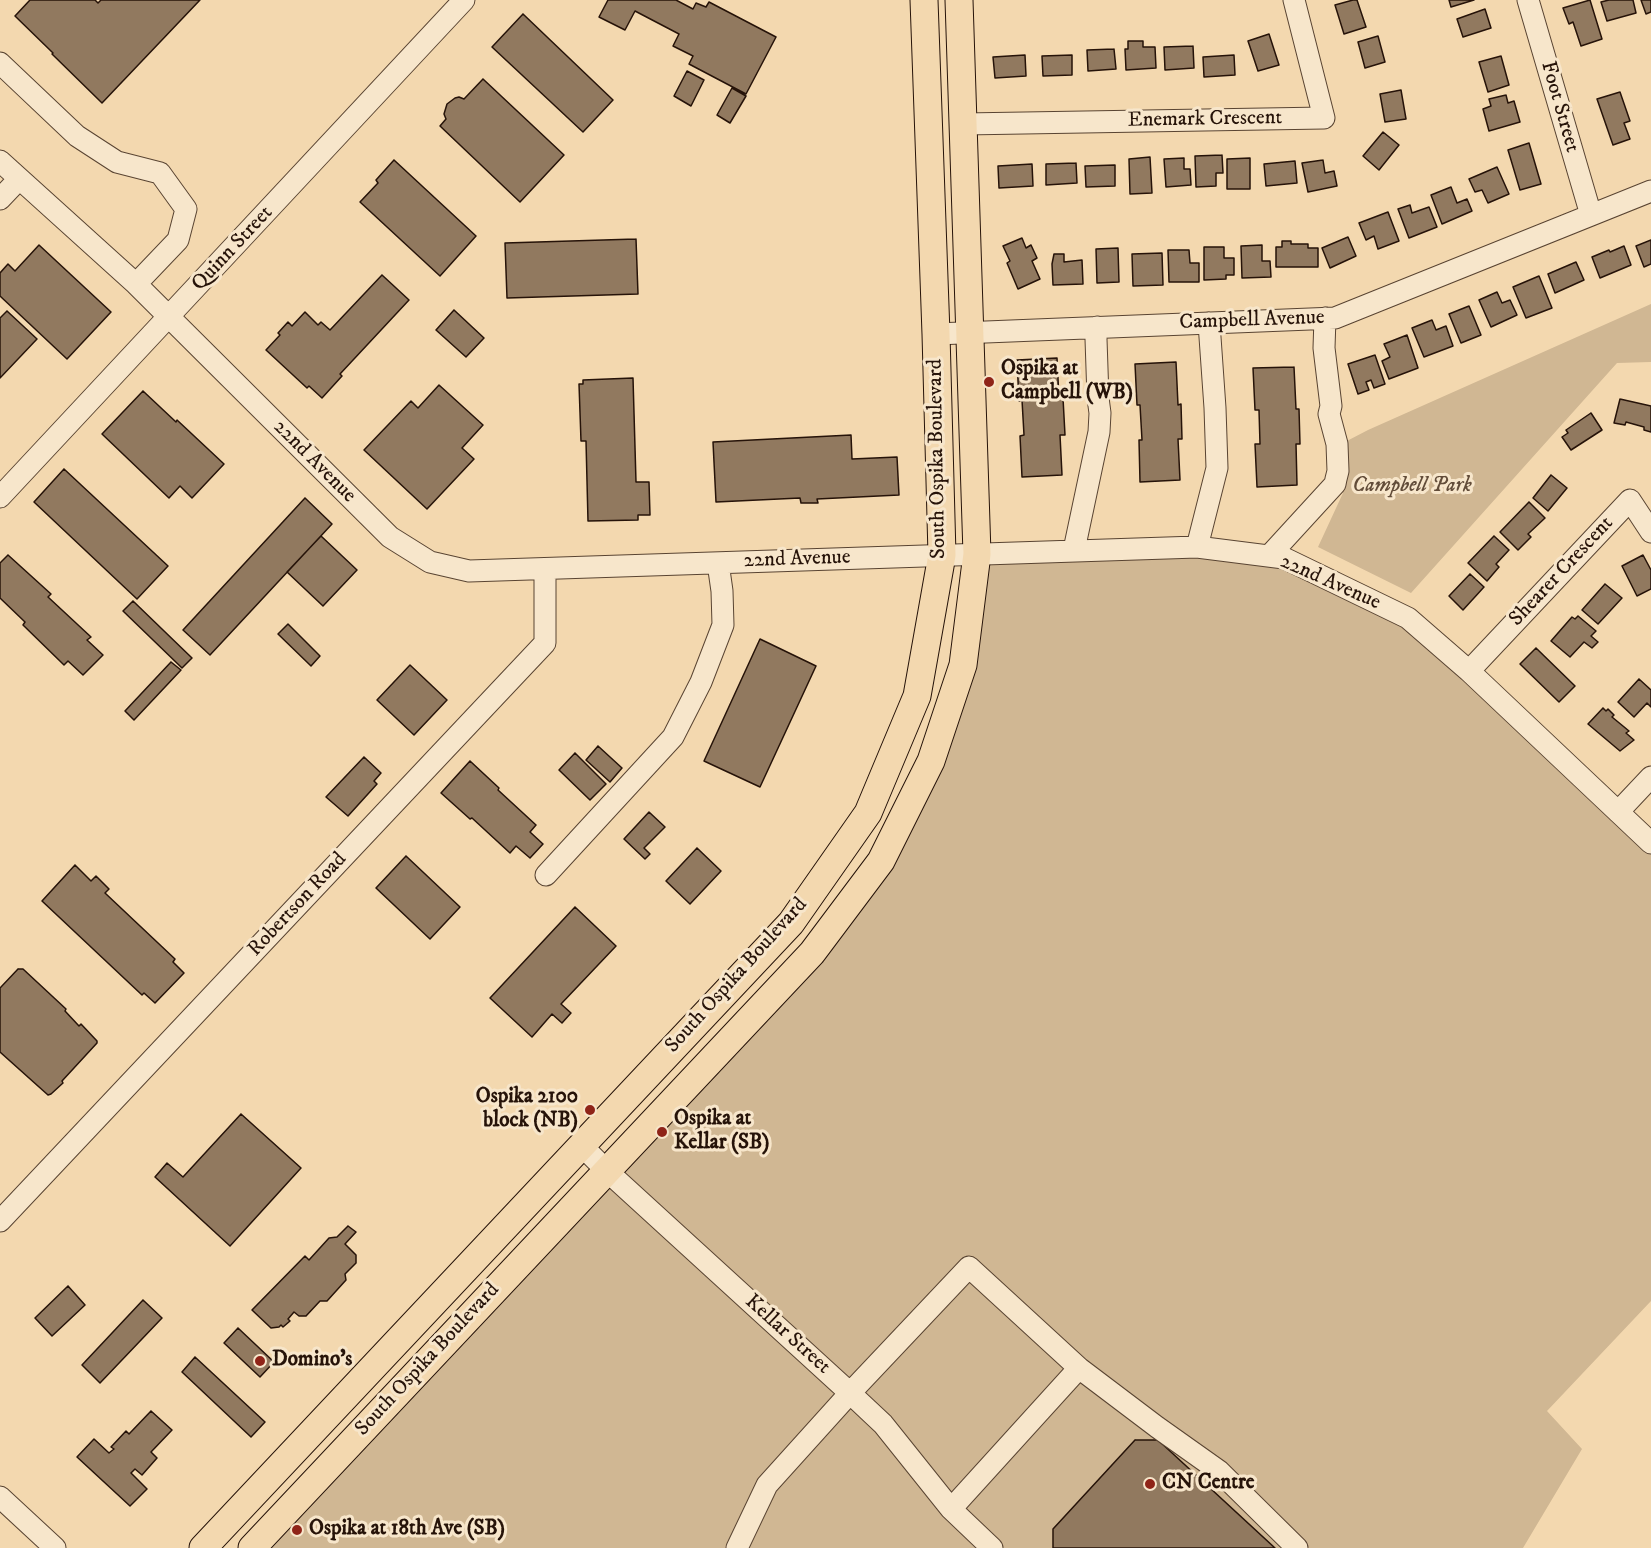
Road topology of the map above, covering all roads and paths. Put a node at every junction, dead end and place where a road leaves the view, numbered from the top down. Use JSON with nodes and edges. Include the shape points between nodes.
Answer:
{"nodes":[{"id":1,"x":464,"y":0,"type":"edge"},
{"id":2,"x":924,"y":0,"type":"edge"},
{"id":3,"x":959,"y":0,"type":"edge"},
{"id":4,"x":1294,"y":0,"type":"edge"},
{"id":5,"x":1527,"y":0,"type":"edge"},
{"id":6,"x":0,"y":63,"type":"edge"},
{"id":7,"x":964,"y":124,"type":"junction"},
{"id":8,"x":0,"y":161,"type":"edge"},
{"id":9,"x":19,"y":179,"type":"junction"},
{"id":10,"x":1651,"y":191,"type":"edge"},
{"id":11,"x":0,"y":199,"type":"edge"},
{"id":12,"x":1591,"y":215,"type":"junction"},
{"id":13,"x":136,"y":284,"type":"junction"},
{"id":14,"x":170,"y":317,"type":"junction"},
{"id":15,"x":1325,"y":318,"type":"junction"},
{"id":16,"x":1209,"y":323,"type":"junction"},
{"id":17,"x":1097,"y":327,"type":"junction"},
{"id":18,"x":971,"y":332,"type":"junction"},
{"id":19,"x":936,"y":334,"type":"junction"},
{"id":20,"x":0,"y":497,"type":"edge"},
{"id":21,"x":1651,"y":532,"type":"edge"},
{"id":22,"x":1197,"y":547,"type":"junction"},
{"id":23,"x":1074,"y":550,"type":"junction"},
{"id":24,"x":977,"y":554,"type":"junction"},
{"id":25,"x":942,"y":555,"type":"junction"},
{"id":26,"x":1269,"y":556,"type":"junction"},
{"id":27,"x":718,"y":563,"type":"junction"},
{"id":28,"x":545,"y":569,"type":"junction"},
{"id":29,"x":1469,"y":671,"type":"junction"},
{"id":30,"x":1651,"y":777,"type":"edge"},
{"id":31,"x":1618,"y":812,"type":"junction"},
{"id":32,"x":1651,"y":843,"type":"edge"},
{"id":33,"x":546,"y":875,"type":"dead end"},
{"id":34,"x":581,"y":1145,"type":"junction"},
{"id":35,"x":607,"y":1171,"type":"junction"},
{"id":36,"x":0,"y":1221,"type":"edge"},
{"id":37,"x":1079,"y":1368,"type":"junction"},
{"id":38,"x":850,"y":1393,"type":"junction"},
{"id":39,"x":0,"y":1497,"type":"edge"},
{"id":40,"x":951,"y":1509,"type":"junction"},
{"id":41,"x":55,"y":1548,"type":"edge"},
{"id":42,"x":203,"y":1548,"type":"edge"},
{"id":43,"x":252,"y":1548,"type":"edge"},
{"id":44,"x":737,"y":1548,"type":"edge"},
{"id":45,"x":992,"y":1548,"type":"edge"},
{"id":46,"x":1297,"y":1548,"type":"edge"}],
"edges":[{"from":1,"to":14,"type":"street","name":"Quinn Street"},
{"from":2,"to":19,"type":"main road","name":"South Ospika Boulevard"},
{"from":3,"to":7,"type":"main road","name":"South Ospika Boulevard"},
{"from":4,"to":7,"type":"street","name":"Enemark Crescent","via":[[1324,118]]},
{"from":5,"to":12,"type":"street","name":"Foot Street"},
{"from":6,"to":13,"type":"street","via":[[77,136],[117,162],[160,173],[186,209],[178,240]]},
{"from":7,"to":18,"type":"main road","name":"South Ospika Boulevard"},
{"from":8,"to":9,"type":"street","name":"22nd Avenue"},
{"from":9,"to":11,"type":"street"},
{"from":9,"to":13,"type":"street","name":"22nd Avenue"},
{"from":10,"to":12,"type":"street","name":"Campbell Avenue"},
{"from":12,"to":15,"type":"street","name":"Campbell Avenue","via":[[1335,318]]},
{"from":13,"to":14,"type":"street","name":"22nd Avenue"},
{"from":14,"to":20,"type":"street","name":"Quinn Street"},
{"from":14,"to":28,"type":"street","name":"22nd Avenue","via":[[390,537],[430,562],[469,572]]},
{"from":15,"to":16,"type":"street","name":"Campbell Avenue"},
{"from":15,"to":26,"type":"street","via":[[1329,414],[1337,444],[1335,484]]},
{"from":16,"to":17,"type":"street","name":"Campbell Avenue"},
{"from":16,"to":22,"type":"street","via":[[1217,468]]},
{"from":17,"to":18,"type":"street","name":"Campbell Avenue"},
{"from":17,"to":23,"type":"street","via":[[1099,432]]},
{"from":18,"to":19,"type":"street","name":"Campbell Avenue"},
{"from":18,"to":24,"type":"main road","name":"South Ospika Boulevard"},
{"from":19,"to":25,"type":"main road","name":"South Ospika Boulevard"},
{"from":21,"to":29,"type":"street","name":"Shearer Crescent","via":[[1630,500]]},
{"from":22,"to":23,"type":"street","name":"22nd Avenue"},
{"from":22,"to":26,"type":"street","name":"22nd Avenue"},
{"from":23,"to":24,"type":"street","name":"22nd Avenue"},
{"from":24,"to":25,"type":"street","name":"22nd Avenue"},
{"from":24,"to":35,"type":"main road","name":"South Ospika Boulevard","via":[[963,665],[931,761],[881,861],[812,953]]},
{"from":25,"to":27,"type":"street","name":"22nd Avenue"},
{"from":25,"to":34,"type":"main road","name":"South Ospika Boulevard","via":[[917,696],[868,813],[791,923]]},
{"from":26,"to":29,"type":"street","name":"22nd Avenue","via":[[1284,558],[1408,618]]},
{"from":27,"to":28,"type":"street","name":"22nd Avenue"},
{"from":27,"to":33,"type":"street","via":[[723,625],[701,682],[673,737]]},
{"from":28,"to":36,"type":"street","name":"Robertson Road","via":[[545,643]]},
{"from":29,"to":31,"type":"street","name":"22nd Avenue"},
{"from":30,"to":31,"type":"street"},
{"from":31,"to":32,"type":"street","name":"22nd Avenue"},
{"from":34,"to":35,"type":"street","name":"Kellar Street"},
{"from":34,"to":42,"type":"main road","name":"South Ospika Boulevard"},
{"from":35,"to":38,"type":"street","name":"Kellar Street"},
{"from":35,"to":43,"type":"main road","name":"South Ospika Boulevard"},
{"from":37,"to":38,"type":"street","via":[[969,1267]]},
{"from":37,"to":40,"type":"street"},
{"from":37,"to":46,"type":"street","via":[[1220,1471]]},
{"from":38,"to":40,"type":"street","name":"Kellar Street","via":[[882,1424]]},
{"from":38,"to":44,"type":"street","via":[[767,1485]]},
{"from":39,"to":41,"type":"street"},
{"from":40,"to":45,"type":"street","name":"Kellar Street"}]}
